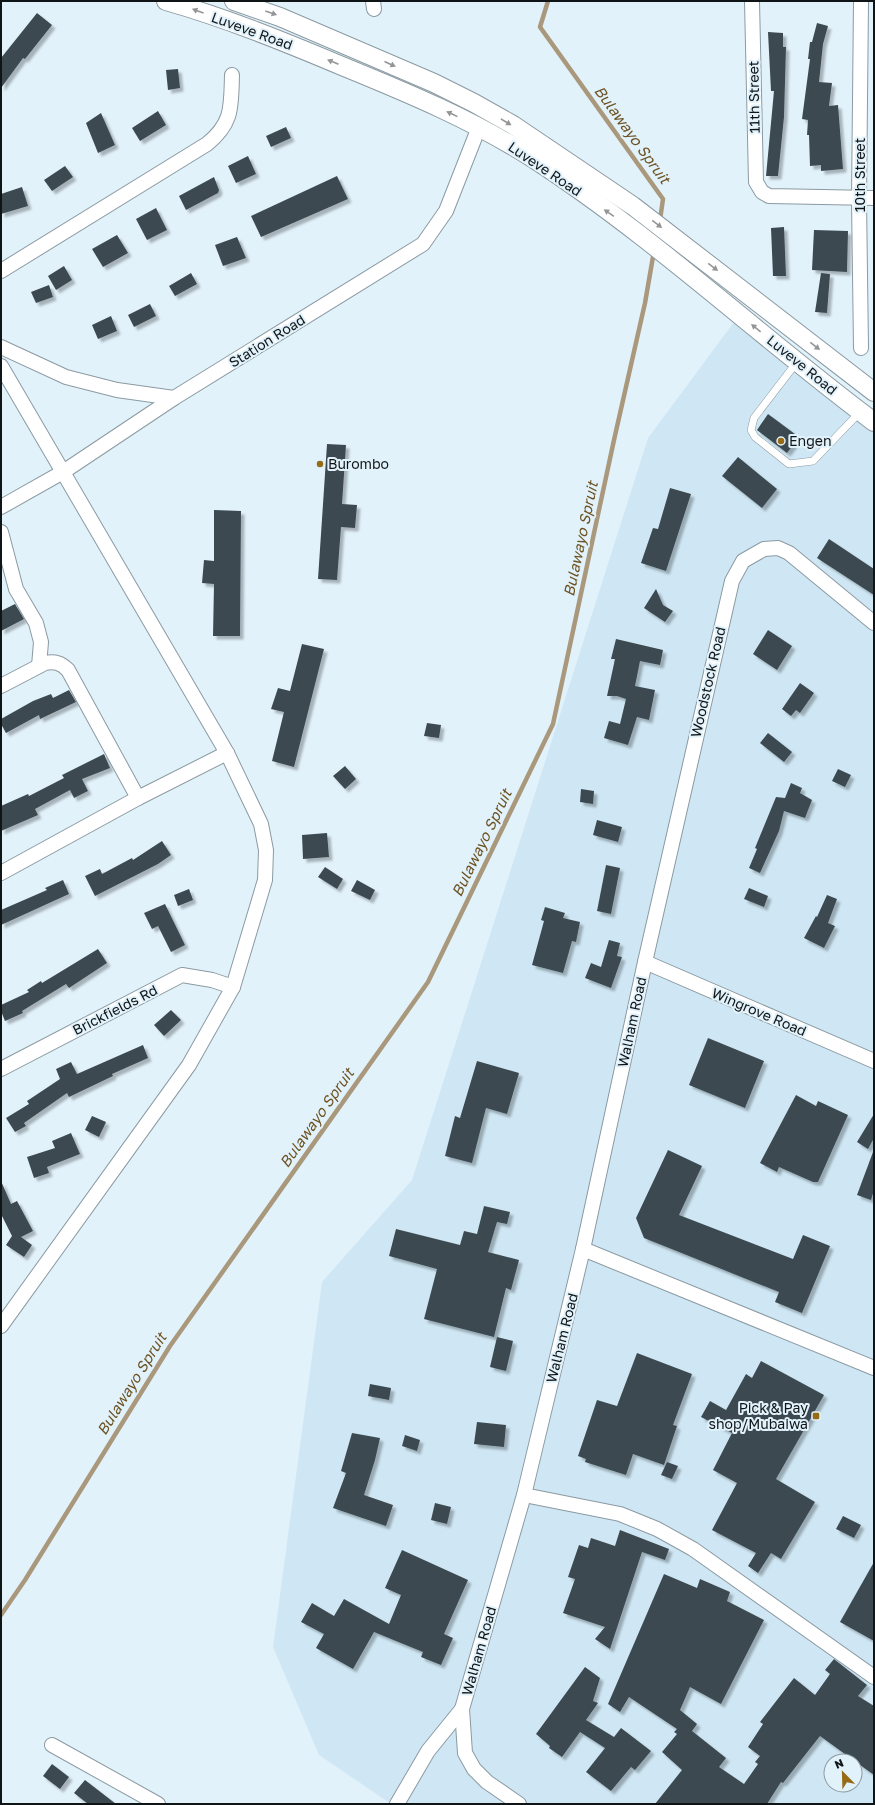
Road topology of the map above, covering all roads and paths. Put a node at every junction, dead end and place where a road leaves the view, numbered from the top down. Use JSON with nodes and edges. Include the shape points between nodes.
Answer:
{"nodes":[{"id":1,"x":166,"y":1,"type":"edge"},
{"id":2,"x":234,"y":1,"type":"edge"},
{"id":3,"x":752,"y":1,"type":"edge"},
{"id":4,"x":861,"y":1,"type":"edge"},
{"id":5,"x":232,"y":75,"type":"dead end"},
{"id":6,"x":479,"y":127,"type":"junction"},
{"id":7,"x":859,"y":198,"type":"junction"},
{"id":8,"x":874,"y":198,"type":"edge"},
{"id":9,"x":1,"y":271,"type":"edge"},
{"id":10,"x":1,"y":347,"type":"edge"},
{"id":11,"x":861,"y":348,"type":"dead end"},
{"id":12,"x":798,"y":361,"type":"junction"},
{"id":13,"x":1,"y":366,"type":"edge"},
{"id":14,"x":874,"y":392,"type":"edge"},
{"id":15,"x":174,"y":398,"type":"junction"},
{"id":16,"x":867,"y":417,"type":"edge"},
{"id":17,"x":63,"y":472,"type":"junction"},
{"id":18,"x":1,"y":507,"type":"edge"},
{"id":19,"x":1,"y":532,"type":"edge"},
{"id":20,"x":874,"y":623,"type":"edge"},
{"id":21,"x":39,"y":666,"type":"junction"},
{"id":22,"x":1,"y":686,"type":"edge"},
{"id":23,"x":227,"y":753,"type":"junction"},
{"id":24,"x":138,"y":798,"type":"junction"},
{"id":25,"x":1,"y":872,"type":"edge"},
{"id":26,"x":645,"y":962,"type":"junction"},
{"id":27,"x":233,"y":987,"type":"junction"},
{"id":28,"x":874,"y":1059,"type":"edge"},
{"id":29,"x":1,"y":1069,"type":"edge"},
{"id":30,"x":583,"y":1249,"type":"junction"},
{"id":31,"x":1,"y":1326,"type":"edge"},
{"id":32,"x":874,"y":1368,"type":"edge"},
{"id":33,"x":524,"y":1495,"type":"junction"},
{"id":34,"x":874,"y":1677,"type":"edge"},
{"id":35,"x":462,"y":1709,"type":"junction"},
{"id":36,"x":52,"y":1745,"type":"dead end"},
{"id":37,"x":158,"y":1804,"type":"edge"},
{"id":38,"x":397,"y":1804,"type":"edge"},
{"id":39,"x":519,"y":1804,"type":"edge"}],
"edges":[{"from":6,"to":1,"type":"street","name":"Luveve Road","one_way":true,"via":[[418,98],[291,45]]},
{"from":2,"to":14,"type":"street","name":"Luveve Road","one_way":true,"via":[[280,17],[434,83],[513,125],[633,206]]},
{"from":3,"to":7,"type":"street","name":"11th Street","via":[[756,182],[762,192],[769,196]]},
{"from":4,"to":7,"type":"street","name":"10th Street"},
{"from":5,"to":9,"type":"street","via":[[231,109],[223,129],[207,144]]},
{"from":12,"to":6,"type":"street","name":"Luveve Road","one_way":true,"via":[[641,235],[534,159]]},
{"from":6,"to":15,"type":"street","name":"Station Road","via":[[446,212],[423,244]]},
{"from":7,"to":8,"type":"street"},
{"from":7,"to":11,"type":"street","name":"10th Street"},
{"from":10,"to":15,"type":"street","via":[[66,378],[117,390]]},
{"from":12,"to":16,"type":"street","name":"Luveve Road"},
{"from":12,"to":16,"type":"lane","via":[[754,418],[750,430],[755,437],[789,464],[813,461]]},
{"from":13,"to":17,"type":"street"},
{"from":15,"to":17,"type":"street","name":"Station Road"},
{"from":17,"to":18,"type":"street","name":"Station Road"},
{"from":17,"to":23,"type":"street"},
{"from":19,"to":21,"type":"street","via":[[16,589],[36,623],[41,642]]},
{"from":20,"to":26,"type":"street","name":"Woodstock Road","via":[[789,553],[778,548],[764,549],[743,561],[732,581],[726,602]]},
{"from":21,"to":22,"type":"street"},
{"from":21,"to":24,"type":"street","via":[[52,662],[60,663],[68,670]]},
{"from":23,"to":24,"type":"street"},
{"from":23,"to":27,"type":"street","via":[[261,824],[266,850],[265,880]]},
{"from":24,"to":25,"type":"street"},
{"from":26,"to":28,"type":"street","name":"Wingrove Road"},
{"from":26,"to":30,"type":"street","name":"Walham Road"},
{"from":27,"to":29,"type":"street","name":"Brickfields Rd","via":[[212,980],[182,975]]},
{"from":27,"to":31,"type":"street","via":[[189,1065]]},
{"from":30,"to":32,"type":"street"},
{"from":30,"to":33,"type":"street","name":"Walham Road"},
{"from":33,"to":34,"type":"street","via":[[620,1514],[657,1529],[693,1549]]},
{"from":33,"to":35,"type":"street","name":"Walham Road"},
{"from":35,"to":38,"type":"street","via":[[428,1751]]},
{"from":35,"to":39,"type":"street","via":[[465,1753],[474,1769],[487,1782]]},
{"from":36,"to":37,"type":"street"}]}
